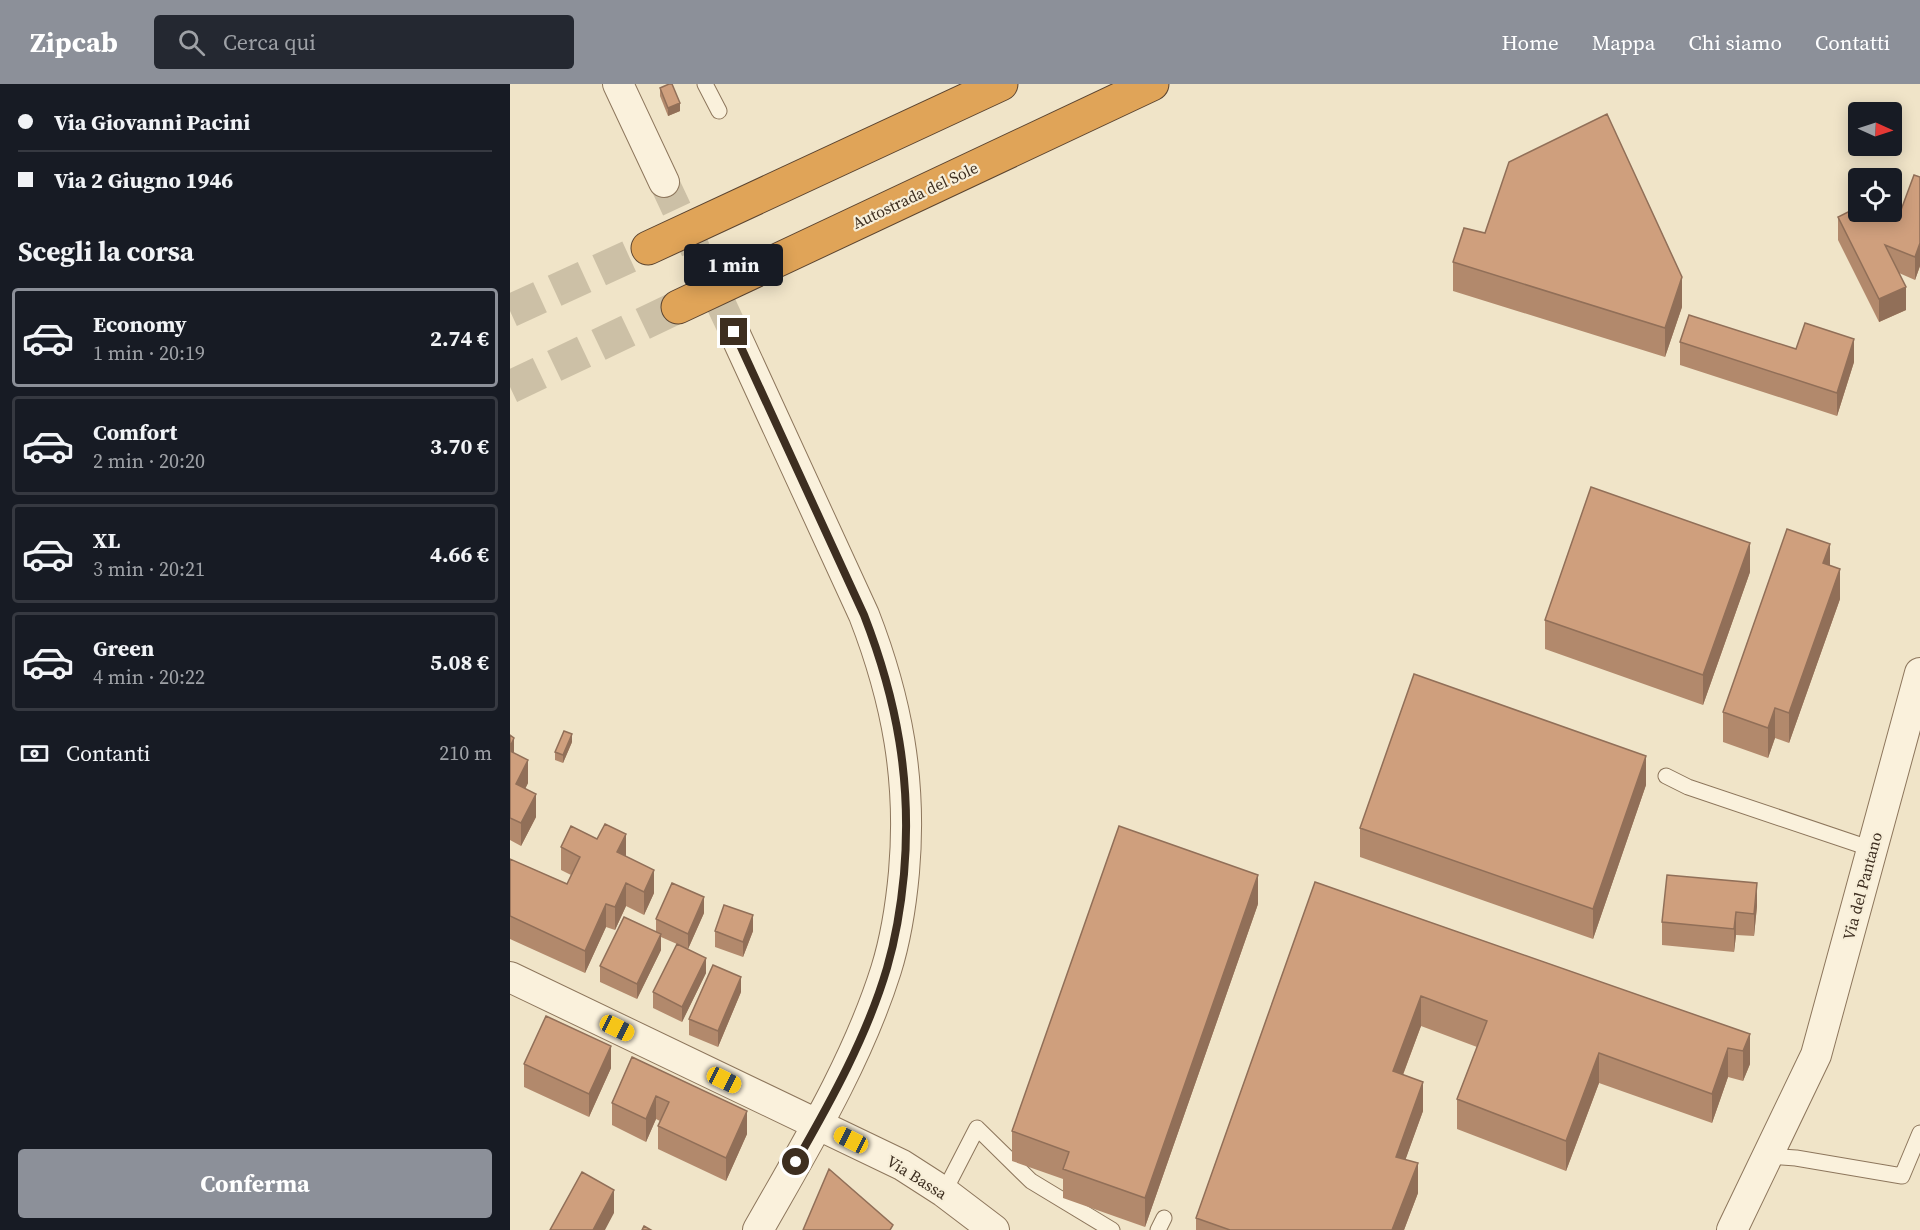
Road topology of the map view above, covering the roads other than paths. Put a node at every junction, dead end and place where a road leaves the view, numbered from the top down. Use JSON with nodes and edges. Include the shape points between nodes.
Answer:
{"nodes":[{"id":1,"x":618,"y":84,"type":"edge"},
{"id":2,"x":705,"y":84,"type":"edge"},
{"id":3,"x":1001,"y":84,"type":"edge"},
{"id":4,"x":1152,"y":84,"type":"edge"},
{"id":5,"x":718,"y":111,"type":"dead end"},
{"id":6,"x":664,"y":182,"type":"tunnel mouth"},
{"id":7,"x":648,"y":248,"type":"tunnel mouth"},
{"id":8,"x":678,"y":307,"type":"tunnel mouth"},
{"id":9,"x":734,"y":332,"type":"tunnel mouth"},
{"id":10,"x":1920,"y":673,"type":"edge"},
{"id":11,"x":1666,"y":776,"type":"dead end"},
{"id":12,"x":1872,"y":849,"type":"junction"},
{"id":13,"x":510,"y":977,"type":"edge"},
{"id":14,"x":818,"y":1124,"type":"junction"},
{"id":15,"x":1920,"y":1133,"type":"edge"},
{"id":16,"x":1769,"y":1156,"type":"junction"},
{"id":17,"x":944,"y":1192,"type":"junction"},
{"id":18,"x":758,"y":1230,"type":"edge"},
{"id":19,"x":993,"y":1230,"type":"edge"},
{"id":20,"x":1112,"y":1230,"type":"edge"},
{"id":21,"x":1732,"y":1230,"type":"edge"}],
"edges":[{"from":1,"to":6,"type":"street"},
{"from":2,"to":5,"type":"lane"},
{"from":3,"to":7,"type":"highway"},
{"from":4,"to":8,"type":"highway","name":"Autostrada del Sole"},
{"from":9,"to":14,"type":"street","via":[[873,636],[893,704],[905,776],[906,848],[893,947],[866,1024]]},
{"from":10,"to":12,"type":"street","name":"Via del Pantano"},
{"from":11,"to":12,"type":"lane","via":[[1688,787]]},
{"from":12,"to":16,"type":"street","name":"Via del Pantano","via":[[1816,1055]]},
{"from":13,"to":14,"type":"street","name":"Via Bassa"},
{"from":14,"to":17,"type":"street","name":"Via Bassa","via":[[902,1165]]},
{"from":14,"to":18,"type":"street"},
{"from":15,"to":16,"type":"lane","via":[[1902,1176]]},
{"from":16,"to":21,"type":"street","name":"Via del Pantano"},
{"from":17,"to":19,"type":"street","name":"Via Bassa"},
{"from":17,"to":20,"type":"lane","via":[[976,1128],[1031,1181]]}]}
